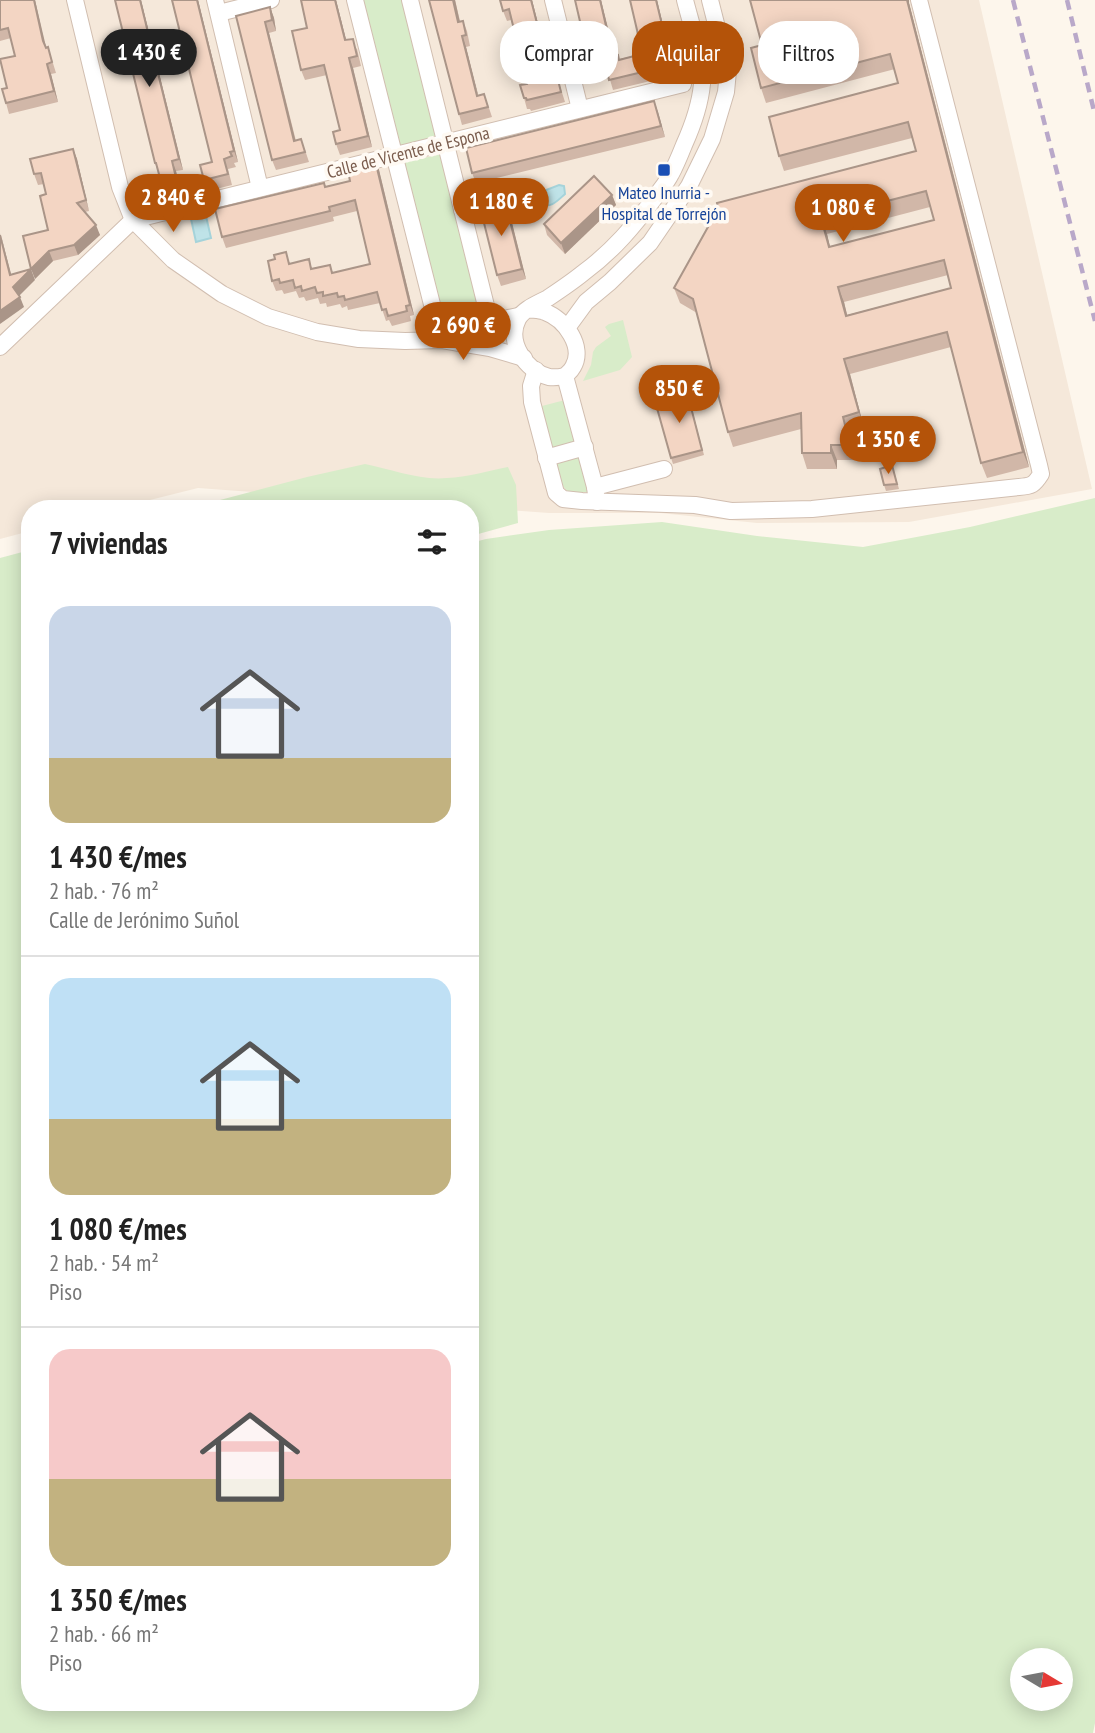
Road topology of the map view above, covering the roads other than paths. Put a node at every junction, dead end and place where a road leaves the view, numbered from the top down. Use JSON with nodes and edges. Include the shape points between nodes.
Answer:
{"nodes":[{"id":1,"x":75,"y":0,"type":"edge"},
{"id":2,"x":271,"y":0,"type":"edge"},
{"id":3,"x":355,"y":0,"type":"edge"},
{"id":4,"x":410,"y":0,"type":"edge"},
{"id":5,"x":553,"y":0,"type":"edge"},
{"id":6,"x":685,"y":0,"type":"edge"},
{"id":7,"x":710,"y":0,"type":"edge"},
{"id":8,"x":919,"y":0,"type":"edge"},
{"id":9,"x":217,"y":7,"type":"edge"},
{"id":10,"x":683,"y":84,"type":"dead end"},
{"id":11,"x":580,"y":109,"type":"junction"},
{"id":12,"x":445,"y":143,"type":"junction"},
{"id":13,"x":395,"y":155,"type":"junction"},
{"id":14,"x":260,"y":188,"type":"junction"},
{"id":15,"x":505,"y":200,"type":"edge"},
{"id":16,"x":463,"y":210,"type":"junction"},
{"id":17,"x":133,"y":220,"type":"junction"},
{"id":18,"x":523,"y":313,"type":"junction"},
{"id":19,"x":490,"y":322,"type":"junction"},
{"id":20,"x":567,"y":328,"type":"junction"},
{"id":21,"x":440,"y":336,"type":"junction"},
{"id":22,"x":405,"y":341,"type":"junction"},
{"id":23,"x":0,"y":348,"type":"edge"},
{"id":24,"x":524,"y":358,"type":"junction"},
{"id":25,"x":536,"y":370,"type":"junction"},
{"id":26,"x":565,"y":376,"type":"junction"},
{"id":27,"x":585,"y":447,"type":"junction"},
{"id":28,"x":546,"y":458,"type":"junction"},
{"id":29,"x":664,"y":469,"type":"dead end"},
{"id":30,"x":596,"y":494,"type":"junction"}],
"edges":[{"from":1,"to":17,"type":"street","via":[[120,187]]},
{"from":2,"to":9,"type":"street"},
{"from":3,"to":13,"type":"street"},
{"from":4,"to":12,"type":"street"},
{"from":5,"to":11,"type":"street"},
{"from":6,"to":18,"type":"street","via":[[702,82],[691,129],[671,175],[635,226],[597,263]]},
{"from":7,"to":20,"type":"street","via":[[728,71],[712,139],[689,186],[650,243],[586,302]]},
{"from":8,"to":30,"type":"street","via":[[1041,474],[1031,486],[812,509],[732,511]]},
{"from":9,"to":14,"type":"street"},
{"from":10,"to":11,"type":"street","name":"Calle de Vicente de Espona"},
{"from":11,"to":12,"type":"street","name":"Calle de Vicente de Espona"},
{"from":12,"to":13,"type":"street","name":"Calle de Vicente de Espona"},
{"from":12,"to":16,"type":"street"},
{"from":13,"to":14,"type":"street","name":"Calle de Vicente de Espona"},
{"from":13,"to":21,"type":"street"},
{"from":14,"to":17,"type":"street","name":"Calle de Vicente de Espona"},
{"from":15,"to":16,"type":"street"},
{"from":16,"to":19,"type":"street"},
{"from":17,"to":22,"type":"street","via":[[173,260],[222,294],[268,317],[317,332]]},
{"from":17,"to":23,"type":"street"},
{"from":18,"to":19,"type":"street"},
{"from":18,"to":20,"type":"street","via":[[545,311]]},
{"from":18,"to":24,"type":"street","via":[[514,340]]},
{"from":19,"to":21,"type":"street"},
{"from":20,"to":26,"type":"street","via":[[577,350],[574,366]]},
{"from":21,"to":22,"type":"street"},
{"from":22,"to":24,"type":"street","via":[[442,340]]},
{"from":24,"to":25,"type":"street"},
{"from":25,"to":26,"type":"street","via":[[552,378]]},
{"from":25,"to":28,"type":"street","via":[[532,402]]},
{"from":26,"to":27,"type":"street"},
{"from":27,"to":28,"type":"street"},
{"from":27,"to":30,"type":"street"},
{"from":28,"to":30,"type":"street","via":[[556,493],[564,499]]},
{"from":29,"to":30,"type":"street"}]}
